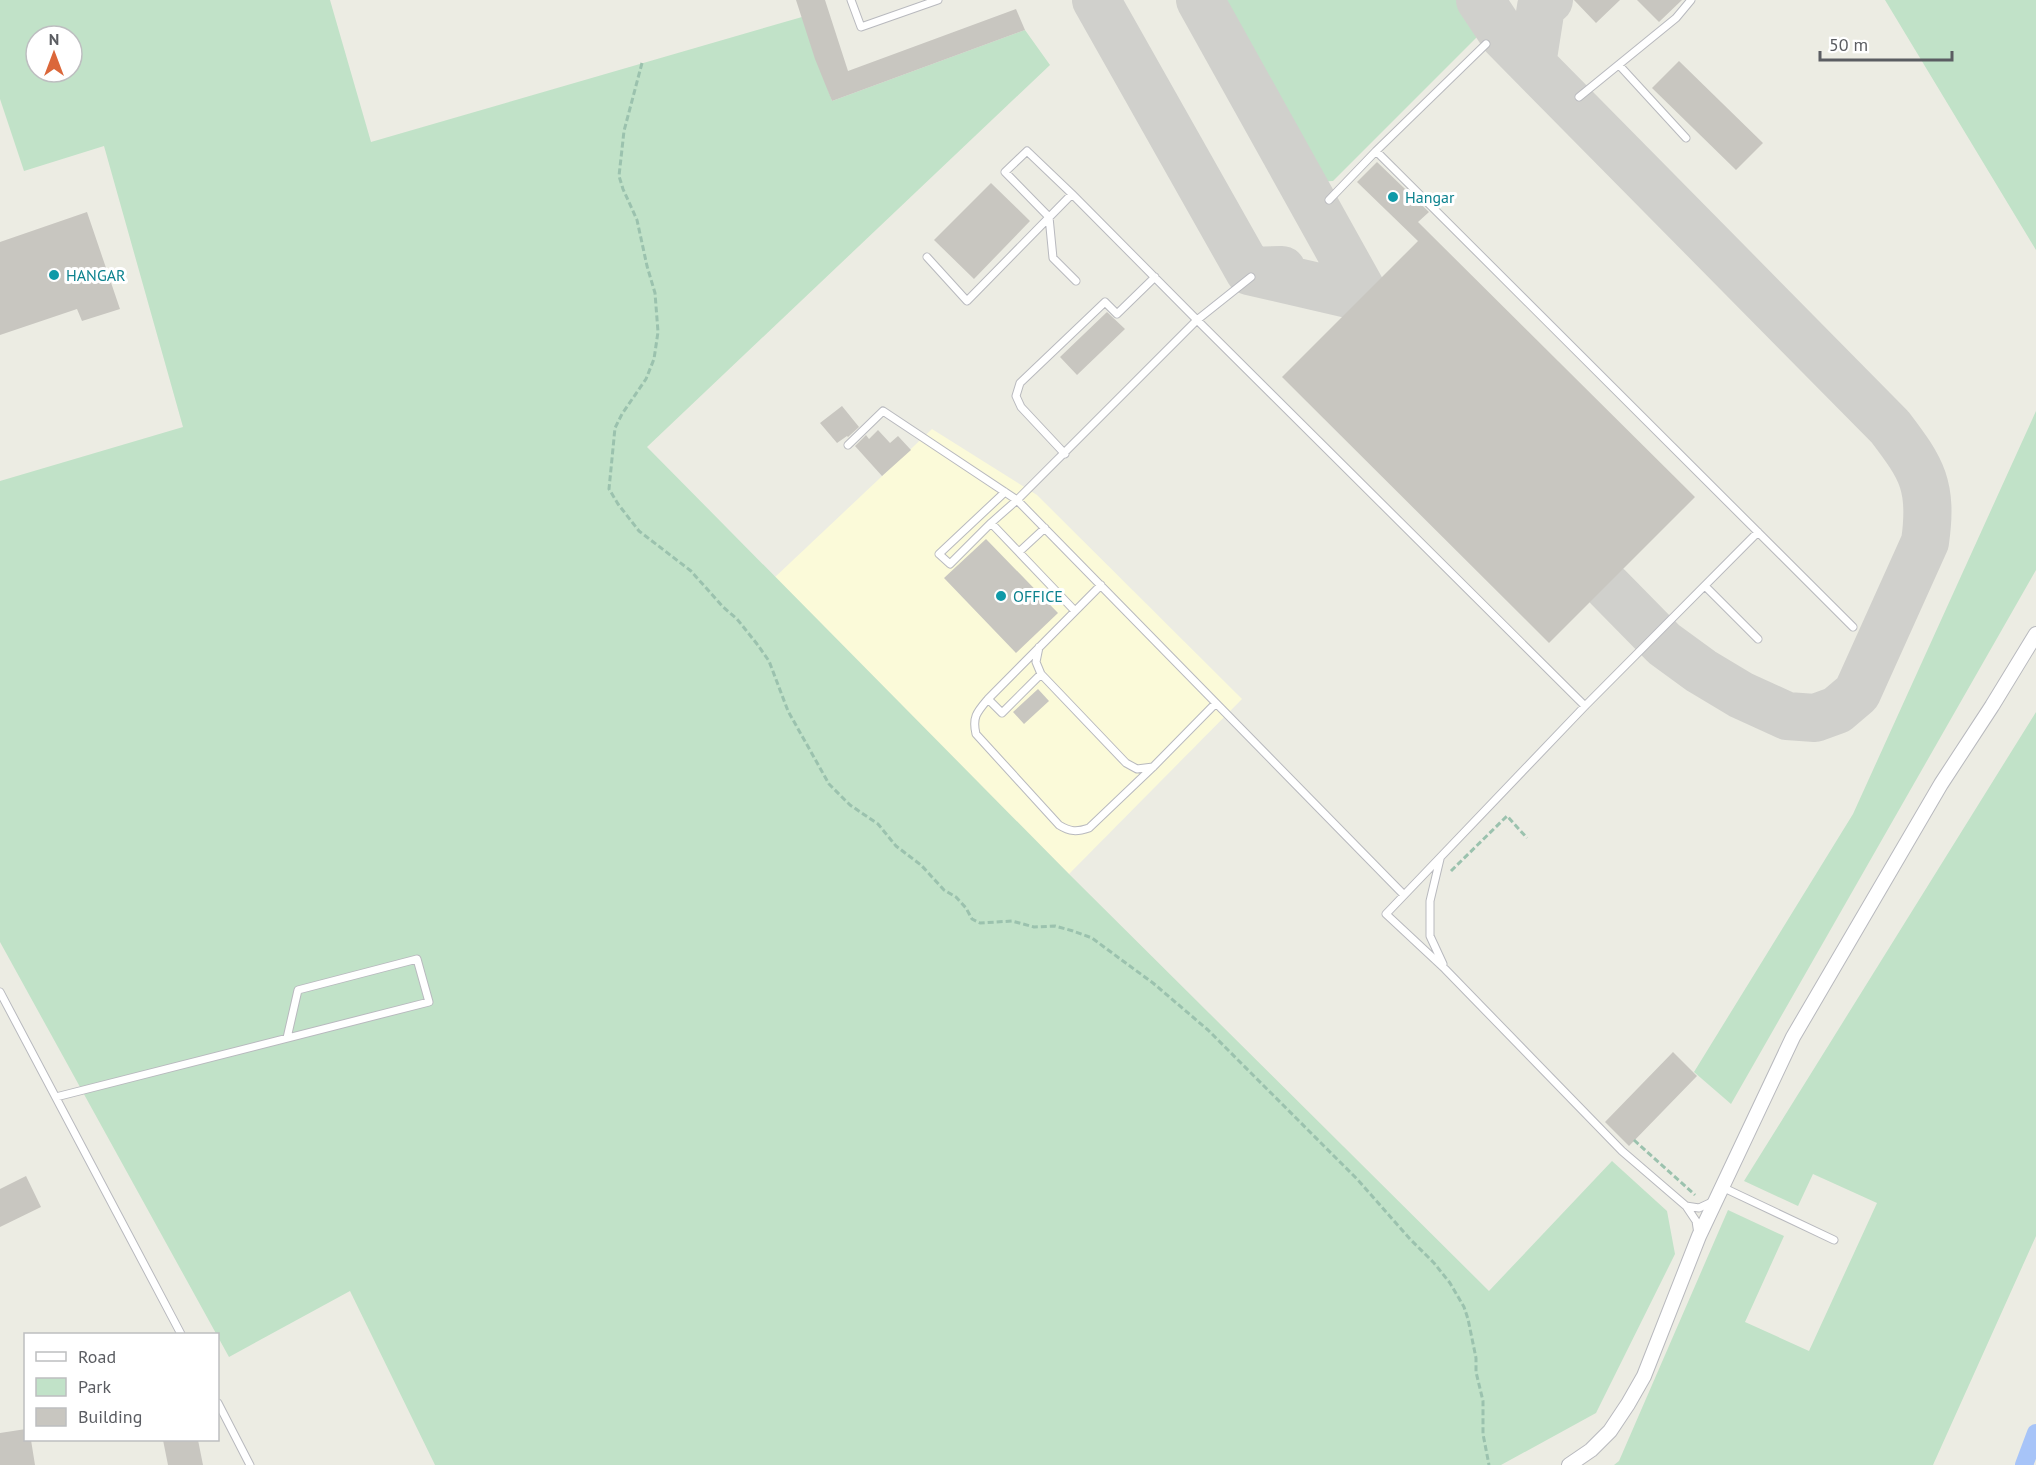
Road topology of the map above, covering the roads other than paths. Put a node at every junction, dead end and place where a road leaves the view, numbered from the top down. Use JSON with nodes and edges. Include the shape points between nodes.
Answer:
{"nodes":[{"id":1,"x":851,"y":0,"type":"edge"},
{"id":2,"x":938,"y":0,"type":"edge"},
{"id":3,"x":1691,"y":0,"type":"edge"},
{"id":4,"x":1486,"y":44,"type":"dead end"},
{"id":5,"x":1619,"y":64,"type":"junction"},
{"id":6,"x":1579,"y":97,"type":"dead end"},
{"id":7,"x":1686,"y":138,"type":"dead end"},
{"id":8,"x":1376,"y":151,"type":"junction"},
{"id":9,"x":1071,"y":194,"type":"junction"},
{"id":10,"x":1329,"y":200,"type":"dead end"},
{"id":11,"x":1049,"y":217,"type":"junction"},
{"id":12,"x":927,"y":257,"type":"dead end"},
{"id":13,"x":1155,"y":277,"type":"junction"},
{"id":14,"x":1251,"y":277,"type":"dead end"},
{"id":15,"x":1076,"y":281,"type":"dead end"},
{"id":16,"x":1197,"y":320,"type":"junction"},
{"id":17,"x":848,"y":445,"type":"dead end"},
{"id":18,"x":1065,"y":454,"type":"junction"},
{"id":19,"x":1005,"y":492,"type":"junction"},
{"id":20,"x":1017,"y":500,"type":"junction"},
{"id":21,"x":991,"y":523,"type":"junction"},
{"id":22,"x":1045,"y":528,"type":"junction"},
{"id":23,"x":1758,"y":531,"type":"junction"},
{"id":24,"x":1019,"y":552,"type":"junction"},
{"id":25,"x":1101,"y":585,"type":"junction"},
{"id":26,"x":1705,"y":586,"type":"junction"},
{"id":27,"x":1075,"y":611,"type":"junction"},
{"id":28,"x":1853,"y":627,"type":"dead end"},
{"id":29,"x":2036,"y":634,"type":"edge"},
{"id":30,"x":1758,"y":639,"type":"dead end"},
{"id":31,"x":1040,"y":647,"type":"junction"},
{"id":32,"x":1041,"y":674,"type":"junction"},
{"id":33,"x":987,"y":699,"type":"junction"},
{"id":34,"x":1215,"y":704,"type":"junction"},
{"id":35,"x":1585,"y":706,"type":"junction"},
{"id":36,"x":1153,"y":767,"type":"junction"},
{"id":37,"x":1441,"y":857,"type":"junction"},
{"id":38,"x":1404,"y":895,"type":"junction"},
{"id":39,"x":1445,"y":969,"type":"junction"},
{"id":40,"x":0,"y":992,"type":"edge"},
{"id":41,"x":286,"y":1038,"type":"junction"},
{"id":42,"x":56,"y":1097,"type":"junction"},
{"id":43,"x":1715,"y":1197,"type":"junction"},
{"id":44,"x":1686,"y":1206,"type":"junction"},
{"id":45,"x":1699,"y":1236,"type":"junction"},
{"id":46,"x":1834,"y":1240,"type":"dead end"},
{"id":47,"x":181,"y":1333,"type":"edge"},
{"id":48,"x":219,"y":1405,"type":"edge"},
{"id":49,"x":250,"y":1465,"type":"edge"},
{"id":50,"x":1569,"y":1465,"type":"edge"}],
"edges":[{"from":1,"to":2,"type":"lane","via":[[861,27]]},
{"from":3,"to":5,"type":"lane","via":[[1676,18]]},
{"from":4,"to":8,"type":"lane"},
{"from":5,"to":6,"type":"lane"},
{"from":5,"to":7,"type":"lane"},
{"from":8,"to":10,"type":"lane"},
{"from":8,"to":23,"type":"lane"},
{"from":9,"to":11,"type":"lane"},
{"from":9,"to":11,"type":"lane","via":[[1027,151],[1005,172]]},
{"from":9,"to":13,"type":"lane"},
{"from":11,"to":12,"type":"lane","via":[[967,301]]},
{"from":11,"to":15,"type":"lane","via":[[1053,258]]},
{"from":13,"to":16,"type":"lane"},
{"from":13,"to":18,"type":"lane","via":[[1117,314],[1105,302],[1020,383],[1016,396],[1021,407]]},
{"from":14,"to":16,"type":"lane"},
{"from":16,"to":18,"type":"lane"},
{"from":16,"to":35,"type":"lane"},
{"from":17,"to":19,"type":"lane","via":[[883,411]]},
{"from":18,"to":20,"type":"lane"},
{"from":19,"to":20,"type":"lane"},
{"from":19,"to":21,"type":"lane","via":[[939,554],[950,564]]},
{"from":20,"to":21,"type":"lane"},
{"from":20,"to":22,"type":"lane"},
{"from":21,"to":24,"type":"lane"},
{"from":22,"to":24,"type":"lane"},
{"from":22,"to":25,"type":"lane"},
{"from":23,"to":26,"type":"lane"},
{"from":23,"to":28,"type":"lane"},
{"from":24,"to":27,"type":"lane"},
{"from":25,"to":27,"type":"lane"},
{"from":25,"to":34,"type":"lane"},
{"from":26,"to":30,"type":"lane"},
{"from":26,"to":35,"type":"lane"},
{"from":27,"to":31,"type":"lane"},
{"from":29,"to":43,"type":"street","via":[[1941,784],[1793,1037]]},
{"from":31,"to":32,"type":"lane","via":[[1036,662]]},
{"from":31,"to":33,"type":"lane"},
{"from":32,"to":33,"type":"lane","via":[[1002,713]]},
{"from":32,"to":36,"type":"lane","via":[[1126,763],[1137,769]]},
{"from":33,"to":36,"type":"lane","via":[[975,714],[976,734],[1059,825],[1069,831],[1089,828]]},
{"from":34,"to":36,"type":"lane"},
{"from":34,"to":38,"type":"lane"},
{"from":35,"to":37,"type":"lane"},
{"from":37,"to":38,"type":"lane"},
{"from":37,"to":39,"type":"lane","via":[[1430,902],[1430,936]]},
{"from":38,"to":39,"type":"lane","via":[[1386,914]]},
{"from":39,"to":44,"type":"lane","via":[[1622,1151]]},
{"from":40,"to":42,"type":"lane"},
{"from":41,"to":41,"type":"lane","via":[[298,990],[417,958],[429,1002]]},
{"from":41,"to":42,"type":"lane"},
{"from":42,"to":47,"type":"lane"},
{"from":43,"to":44,"type":"lane","via":[[1699,1208]]},
{"from":43,"to":45,"type":"street"},
{"from":43,"to":46,"type":"lane"},
{"from":44,"to":45,"type":"lane","via":[[1696,1221]]},
{"from":45,"to":50,"type":"street","via":[[1644,1376],[1610,1431]]},
{"from":48,"to":49,"type":"lane"}]}
